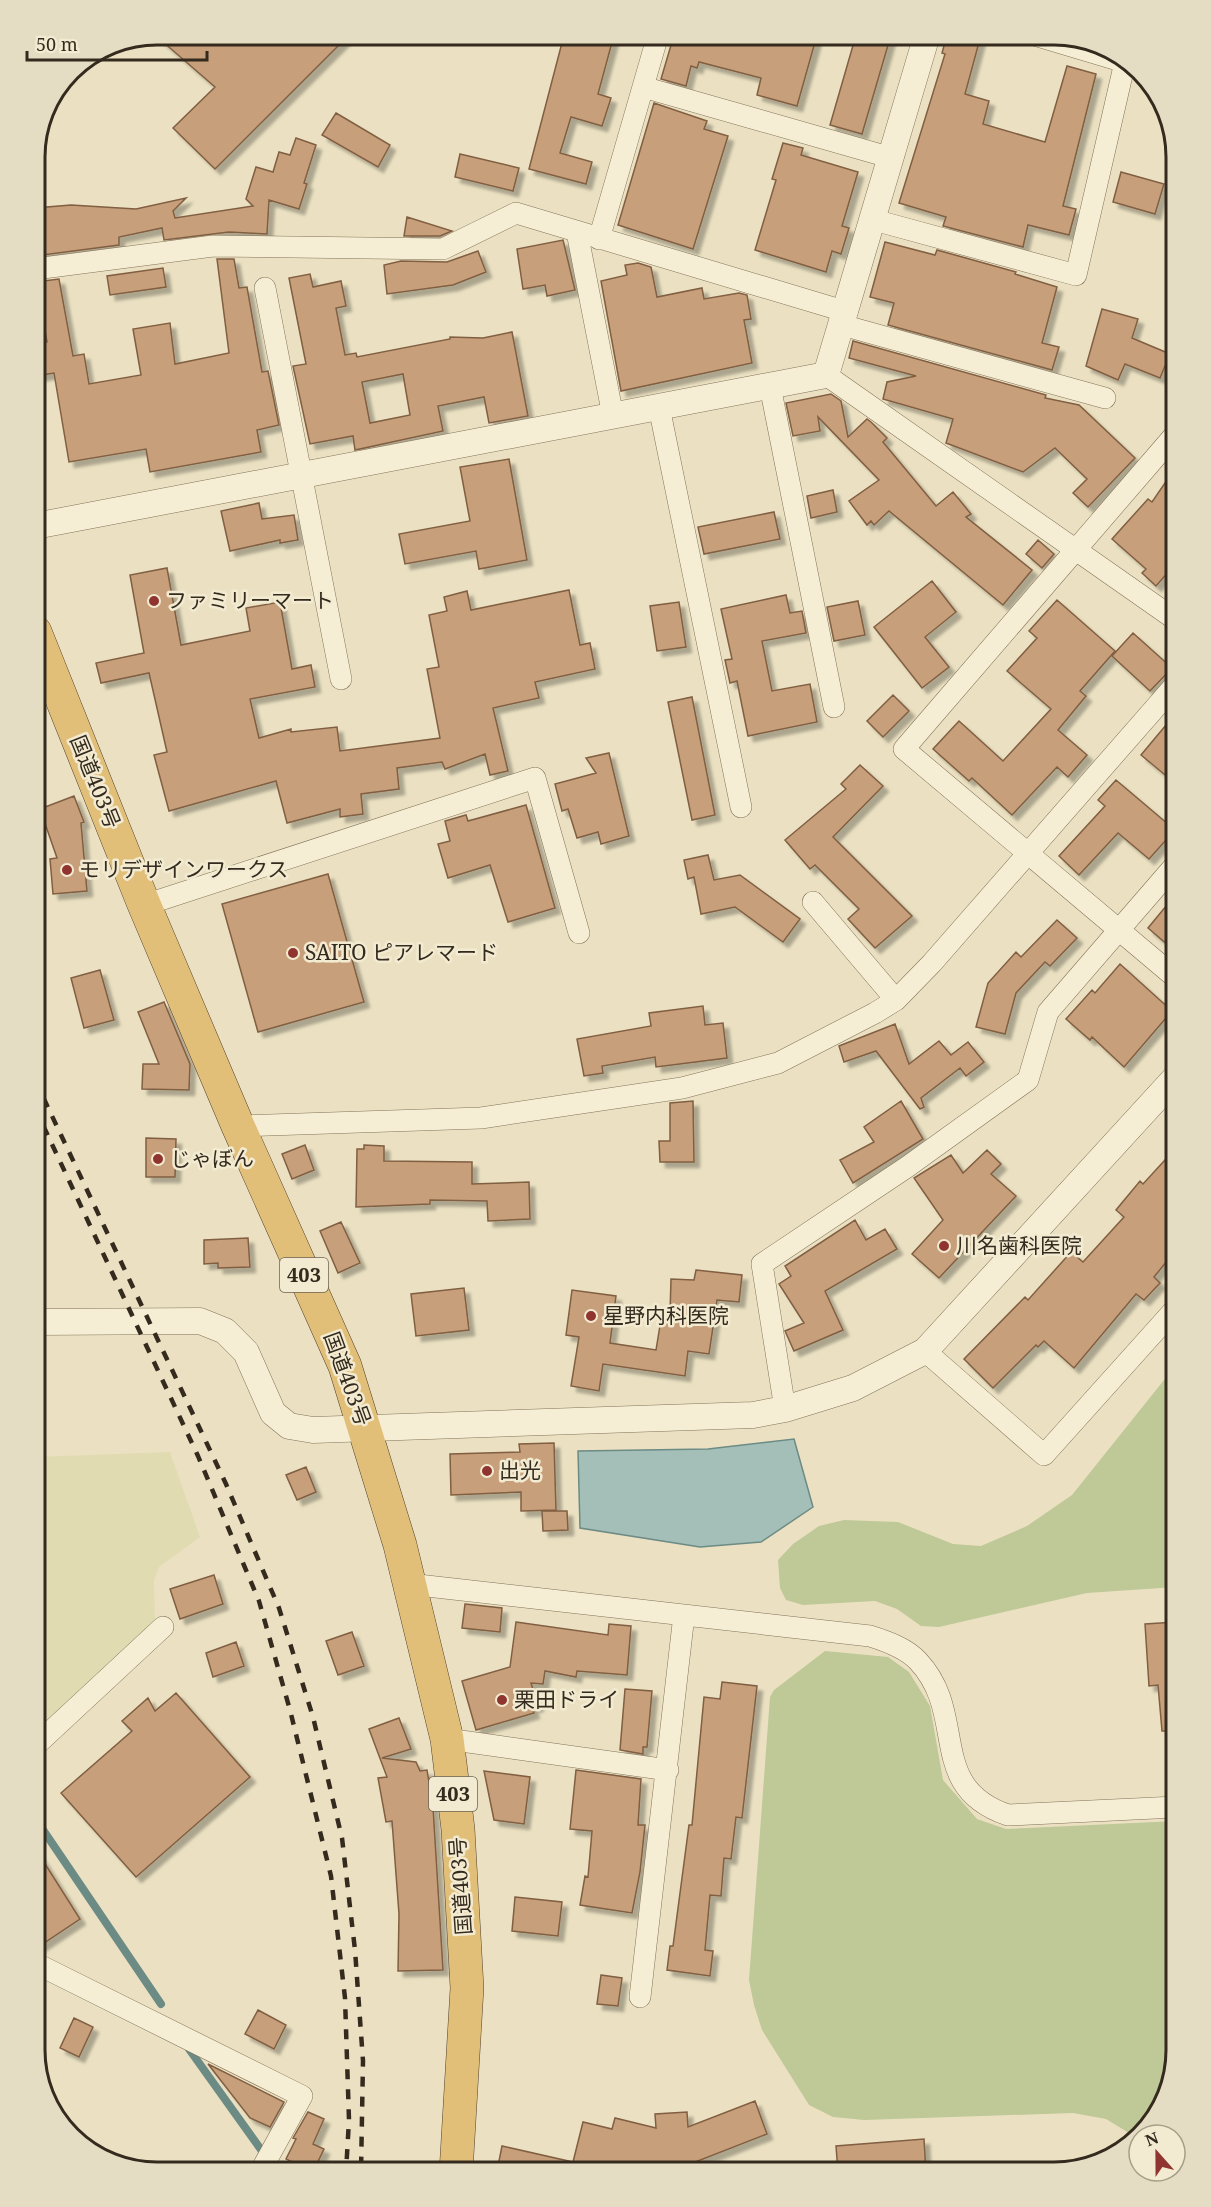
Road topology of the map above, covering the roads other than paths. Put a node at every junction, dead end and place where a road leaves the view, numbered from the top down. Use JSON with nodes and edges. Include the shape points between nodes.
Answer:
{"nodes":[{"id":1,"x":655,"y":45,"type":"edge"},
{"id":2,"x":924,"y":45,"type":"edge"},
{"id":3,"x":1073,"y":47,"type":"edge"},
{"id":4,"x":1093,"y":53,"type":"edge"},
{"id":5,"x":1126,"y":72,"type":"edge"},
{"id":6,"x":643,"y":87,"type":"junction"},
{"id":7,"x":892,"y":158,"type":"junction"},
{"id":8,"x":874,"y":220,"type":"junction"},
{"id":9,"x":577,"y":232,"type":"junction"},
{"id":10,"x":599,"y":239,"type":"junction"},
{"id":11,"x":45,"y":268,"type":"edge"},
{"id":12,"x":265,"y":288,"type":"dead end"},
{"id":13,"x":845,"y":319,"type":"junction"},
{"id":14,"x":826,"y":375,"type":"junction"},
{"id":15,"x":770,"y":386,"type":"junction"},
{"id":16,"x":1105,"y":398,"type":"dead end"},
{"id":17,"x":659,"y":407,"type":"junction"},
{"id":18,"x":613,"y":416,"type":"junction"},
{"id":19,"x":1166,"y":445,"type":"edge"},
{"id":20,"x":300,"y":475,"type":"junction"},
{"id":21,"x":45,"y":524,"type":"edge"},
{"id":22,"x":1075,"y":550,"type":"junction"},
{"id":23,"x":1166,"y":613,"type":"edge"},
{"id":24,"x":45,"y":657,"type":"edge"},
{"id":25,"x":341,"y":679,"type":"dead end"},
{"id":26,"x":1166,"y":695,"type":"edge"},
{"id":27,"x":834,"y":707,"type":"dead end"},
{"id":28,"x":741,"y":807,"type":"dead end"},
{"id":29,"x":1027,"y":853,"type":"junction"},
{"id":30,"x":1166,"y":875,"type":"edge"},
{"id":31,"x":143,"y":902,"type":"junction"},
{"id":32,"x":813,"y":902,"type":"dead end"},
{"id":33,"x":1118,"y":929,"type":"junction"},
{"id":34,"x":579,"y":933,"type":"dead end"},
{"id":35,"x":1166,"y":970,"type":"edge"},
{"id":36,"x":896,"y":1000,"type":"junction"},
{"id":37,"x":1166,"y":1088,"type":"edge"},
{"id":38,"x":238,"y":1126,"type":"junction"},
{"id":39,"x":1166,"y":1319,"type":"edge"},
{"id":40,"x":45,"y":1322,"type":"edge"},
{"id":41,"x":925,"y":1351,"type":"junction"},
{"id":42,"x":785,"y":1409,"type":"junction"},
{"id":43,"x":365,"y":1427,"type":"junction"},
{"id":44,"x":409,"y":1584,"type":"junction"},
{"id":45,"x":684,"y":1615,"type":"junction"},
{"id":46,"x":163,"y":1627,"type":"dead end"},
{"id":47,"x":45,"y":1736,"type":"edge"},
{"id":48,"x":447,"y":1739,"type":"junction"},
{"id":49,"x":668,"y":1770,"type":"junction"},
{"id":50,"x":1166,"y":1807,"type":"edge"},
{"id":51,"x":45,"y":1968,"type":"edge"},
{"id":52,"x":640,"y":1997,"type":"dead end"},
{"id":53,"x":266,"y":2162,"type":"edge"},
{"id":54,"x":457,"y":2162,"type":"edge"}],
"edges":[{"from":1,"to":6,"type":"street"},
{"from":2,"to":7,"type":"street"},
{"from":3,"to":4,"type":"street"},
{"from":5,"to":8,"type":"street","via":[[1076,275]]},
{"from":6,"to":7,"type":"street"},
{"from":6,"to":10,"type":"street"},
{"from":7,"to":8,"type":"street"},
{"from":8,"to":13,"type":"street"},
{"from":9,"to":10,"type":"street"},
{"from":9,"to":11,"type":"street","via":[[516,213],[443,249],[213,246]]},
{"from":9,"to":18,"type":"street"},
{"from":10,"to":13,"type":"street"},
{"from":12,"to":20,"type":"street"},
{"from":13,"to":14,"type":"street"},
{"from":13,"to":16,"type":"street"},
{"from":14,"to":15,"type":"street"},
{"from":14,"to":22,"type":"street"},
{"from":15,"to":17,"type":"street"},
{"from":15,"to":27,"type":"street"},
{"from":17,"to":18,"type":"street"},
{"from":17,"to":28,"type":"street"},
{"from":18,"to":20,"type":"street"},
{"from":19,"to":22,"type":"street"},
{"from":20,"to":21,"type":"street"},
{"from":20,"to":25,"type":"street"},
{"from":22,"to":23,"type":"street"},
{"from":22,"to":29,"type":"street","via":[[904,748]]},
{"from":24,"to":31,"type":"highway","name":"国道403号","number":"403"},
{"from":26,"to":29,"type":"street"},
{"from":29,"to":33,"type":"street"},
{"from":29,"to":36,"type":"street"},
{"from":30,"to":33,"type":"street"},
{"from":31,"to":34,"type":"street","via":[[160,900],[535,778]]},
{"from":31,"to":38,"type":"highway","name":"国道403号","number":"403"},
{"from":32,"to":36,"type":"street"},
{"from":33,"to":35,"type":"street"},
{"from":33,"to":42,"type":"street","via":[[1048,1012],[1028,1080],[762,1264]]},
{"from":36,"to":38,"type":"street","via":[[778,1063],[681,1088],[481,1118]]},
{"from":37,"to":41,"type":"street"},
{"from":38,"to":43,"type":"highway","name":"国道403号","number":"403","via":[[345,1366]]},
{"from":39,"to":41,"type":"street","via":[[1044,1455]]},
{"from":40,"to":43,"type":"street","via":[[200,1321],[225,1330],[246,1353],[273,1413],[289,1426],[313,1430]]},
{"from":41,"to":42,"type":"street","via":[[854,1388]]},
{"from":42,"to":43,"type":"street","via":[[753,1415]]},
{"from":43,"to":44,"type":"highway","name":"国道403号","number":"403"},
{"from":44,"to":45,"type":"street"},
{"from":44,"to":48,"type":"highway","name":"国道403号","number":"403"},
{"from":45,"to":49,"type":"street"},
{"from":45,"to":50,"type":"street","via":[[846,1631],[894,1644],[918,1660],[930,1678],[944,1704],[958,1777],[969,1794],[987,1809],[1008,1815]]},
{"from":46,"to":47,"type":"street"},
{"from":48,"to":49,"type":"street"},
{"from":48,"to":54,"type":"highway","name":"国道403号","number":"403","via":[[458,1829],[467,1988]]},
{"from":49,"to":52,"type":"street"},
{"from":51,"to":53,"type":"street","via":[[302,2096]]}]}
